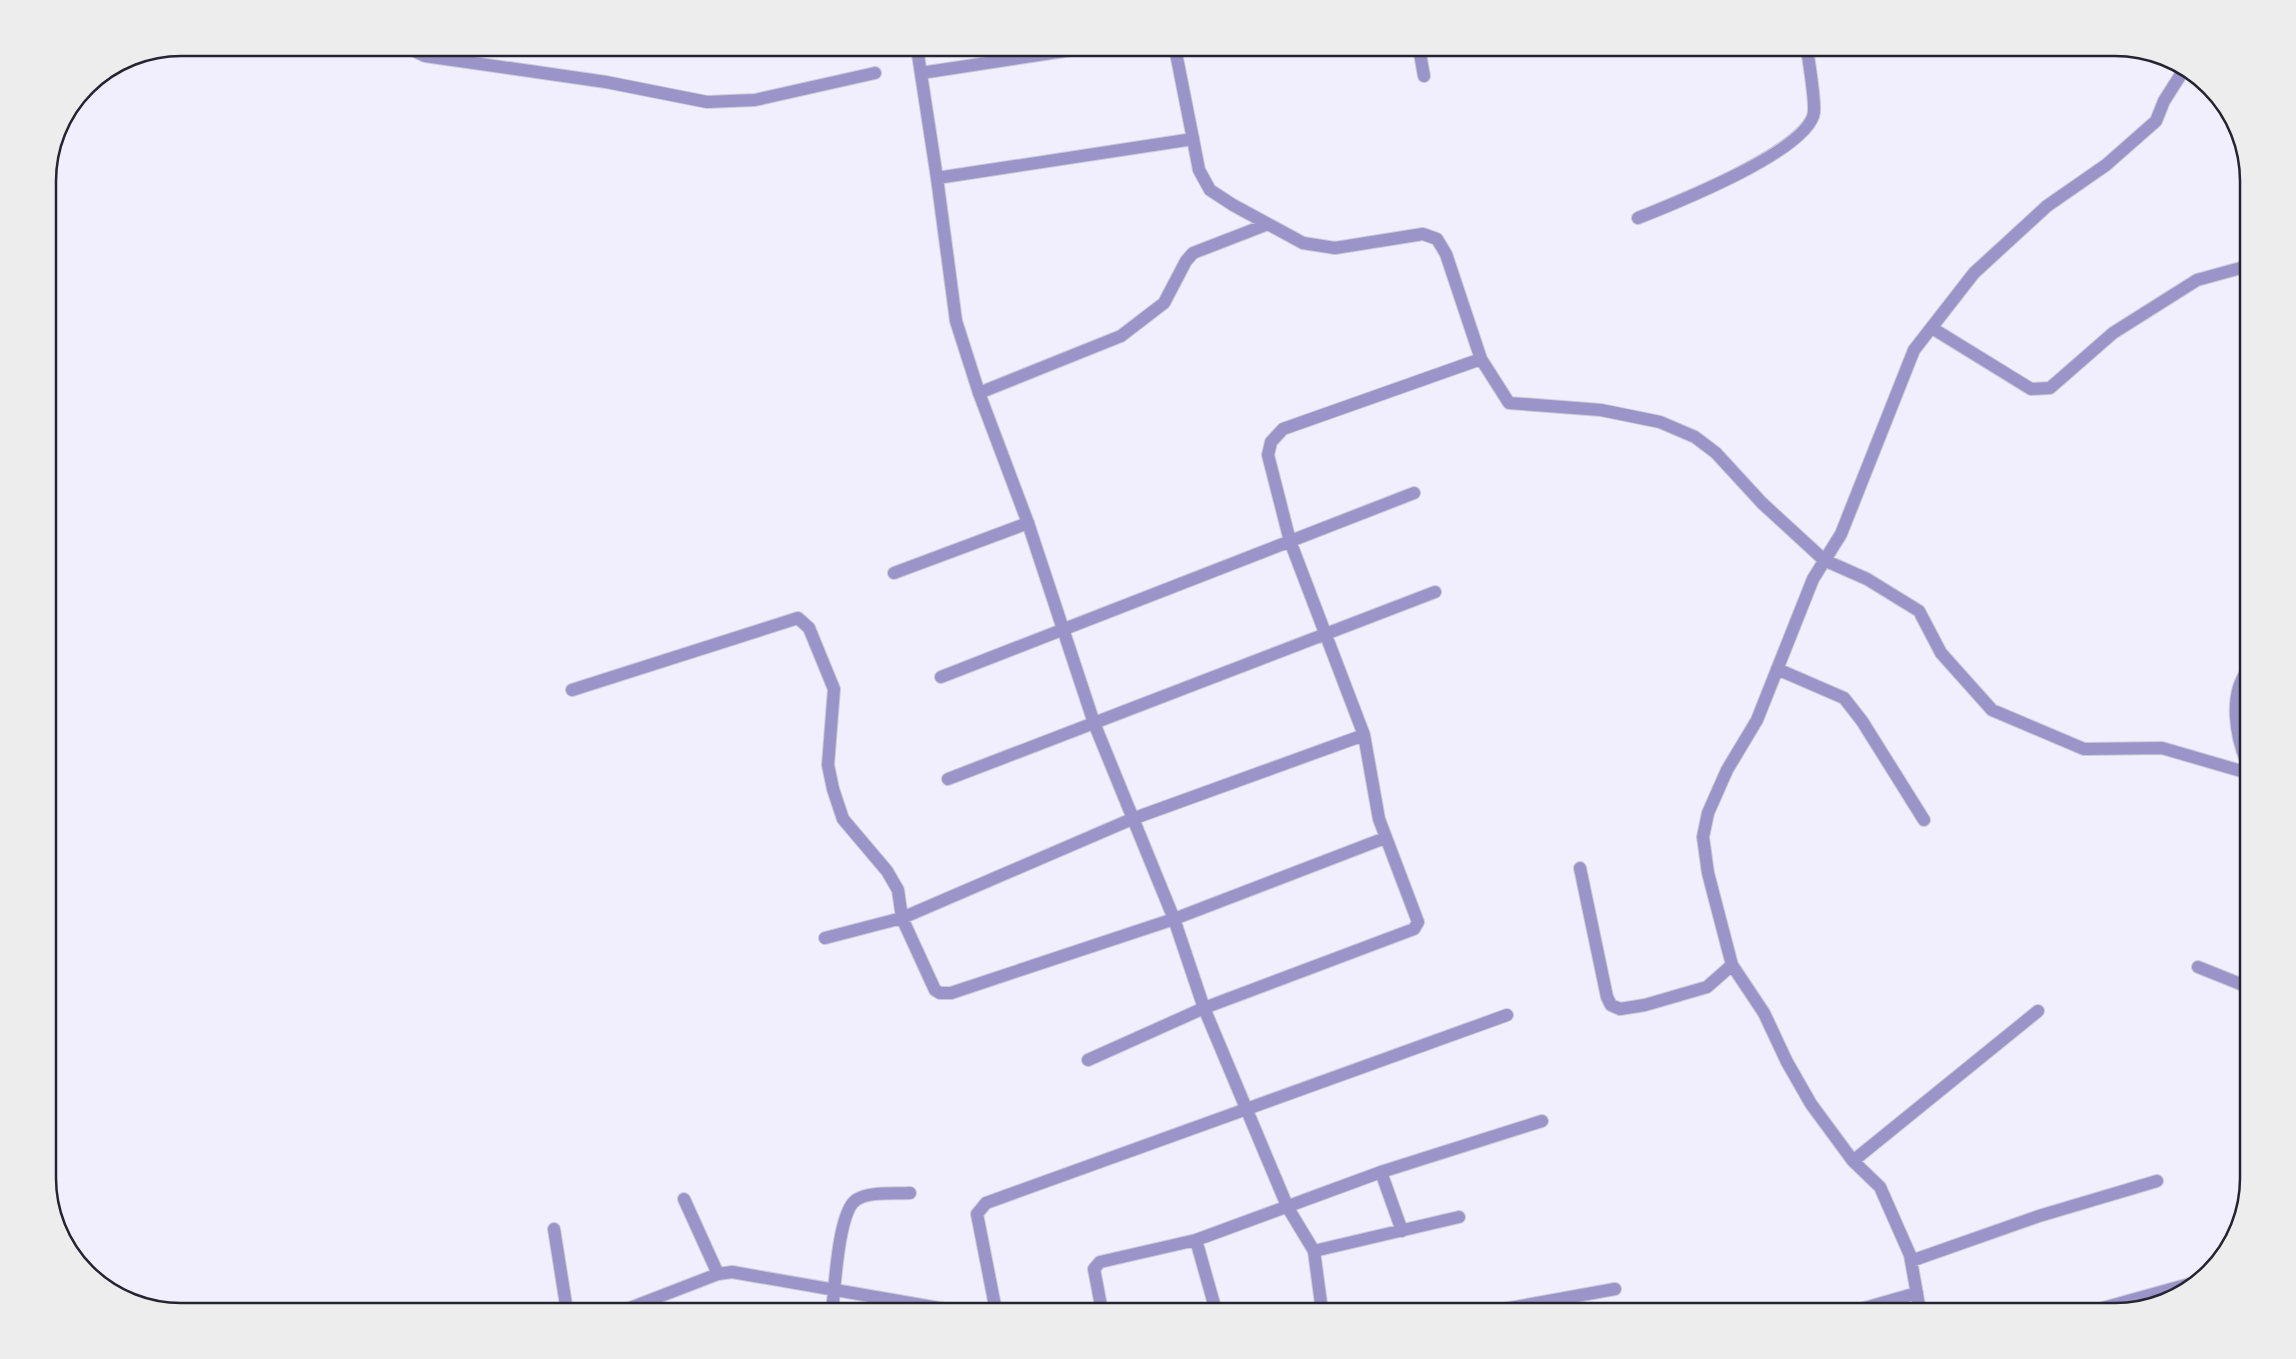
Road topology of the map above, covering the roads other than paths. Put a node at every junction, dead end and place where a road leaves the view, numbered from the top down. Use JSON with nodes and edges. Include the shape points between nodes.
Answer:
{"nodes":[{"id":1,"x":425,"y":56,"type":"edge"},
{"id":2,"x":918,"y":56,"type":"edge"},
{"id":3,"x":1033,"y":56,"type":"edge"},
{"id":4,"x":1177,"y":56,"type":"edge"},
{"id":5,"x":1420,"y":56,"type":"edge"},
{"id":6,"x":1808,"y":56,"type":"edge"},
{"id":7,"x":876,"y":73,"type":"dead end"},
{"id":8,"x":921,"y":73,"type":"junction"},
{"id":9,"x":2180,"y":75,"type":"edge"},
{"id":10,"x":1424,"y":76,"type":"dead end"},
{"id":11,"x":1193,"y":139,"type":"junction"},
{"id":12,"x":937,"y":178,"type":"junction"},
{"id":13,"x":1638,"y":218,"type":"dead end"},
{"id":14,"x":1268,"y":224,"type":"junction"},
{"id":15,"x":2239,"y":268,"type":"edge"},
{"id":16,"x":1932,"y":328,"type":"junction"},
{"id":17,"x":1481,"y":358,"type":"junction"},
{"id":18,"x":980,"y":393,"type":"junction"},
{"id":19,"x":1414,"y":493,"type":"dead end"},
{"id":20,"x":1028,"y":523,"type":"junction"},
{"id":21,"x":1290,"y":541,"type":"junction"},
{"id":22,"x":1824,"y":560,"type":"junction"},
{"id":23,"x":894,"y":573,"type":"dead end"},
{"id":24,"x":1434,"y":592,"type":"dead end"},
{"id":25,"x":1063,"y":629,"type":"junction"},
{"id":26,"x":1327,"y":635,"type":"junction"},
{"id":27,"x":1776,"y":669,"type":"junction"},
{"id":28,"x":941,"y":677,"type":"dead end"},
{"id":29,"x":572,"y":690,"type":"dead end"},
{"id":30,"x":2240,"y":691,"type":"edge"},
{"id":31,"x":1094,"y":723,"type":"junction"},
{"id":32,"x":1364,"y":735,"type":"junction"},
{"id":33,"x":2240,"y":745,"type":"edge"},
{"id":34,"x":2240,"y":771,"type":"edge"},
{"id":35,"x":948,"y":779,"type":"dead end"},
{"id":36,"x":1132,"y":819,"type":"junction"},
{"id":37,"x":1924,"y":820,"type":"dead end"},
{"id":38,"x":1385,"y":838,"type":"junction"},
{"id":39,"x":1580,"y":868,"type":"dead end"},
{"id":40,"x":902,"y":918,"type":"junction"},
{"id":41,"x":1174,"y":919,"type":"junction"},
{"id":42,"x":826,"y":938,"type":"dead end"},
{"id":43,"x":1732,"y":966,"type":"junction"},
{"id":44,"x":2198,"y":967,"type":"dead end"},
{"id":45,"x":2240,"y":984,"type":"edge"},
{"id":46,"x":1204,"y":1008,"type":"junction"},
{"id":47,"x":2038,"y":1010,"type":"dead end"},
{"id":48,"x":1507,"y":1015,"type":"dead end"},
{"id":49,"x":1088,"y":1060,"type":"dead end"},
{"id":50,"x":1245,"y":1109,"type":"junction"},
{"id":51,"x":1542,"y":1121,"type":"dead end"},
{"id":52,"x":1853,"y":1160,"type":"junction"},
{"id":53,"x":1381,"y":1172,"type":"junction"},
{"id":54,"x":2157,"y":1181,"type":"dead end"},
{"id":55,"x":910,"y":1194,"type":"dead end"},
{"id":56,"x":684,"y":1199,"type":"dead end"},
{"id":57,"x":1288,"y":1208,"type":"junction"},
{"id":58,"x":1459,"y":1217,"type":"dead end"},
{"id":59,"x":554,"y":1229,"type":"dead end"},
{"id":60,"x":1402,"y":1232,"type":"junction"},
{"id":61,"x":1196,"y":1240,"type":"junction"},
{"id":62,"x":1314,"y":1251,"type":"junction"},
{"id":63,"x":1911,"y":1260,"type":"junction"},
{"id":64,"x":718,"y":1274,"type":"junction"},
{"id":65,"x":1615,"y":1289,"type":"dead end"},
{"id":66,"x":835,"y":1290,"type":"junction"},
{"id":67,"x":2170,"y":1290,"type":"edge"},
{"id":68,"x":1917,"y":1293,"type":"junction"},
{"id":69,"x":2126,"y":1302,"type":"edge"},
{"id":70,"x":566,"y":1303,"type":"edge"},
{"id":71,"x":645,"y":1303,"type":"edge"},
{"id":72,"x":833,"y":1303,"type":"edge"},
{"id":73,"x":906,"y":1303,"type":"edge"},
{"id":74,"x":994,"y":1303,"type":"edge"},
{"id":75,"x":1100,"y":1303,"type":"edge"},
{"id":76,"x":1214,"y":1303,"type":"edge"},
{"id":77,"x":1321,"y":1303,"type":"edge"},
{"id":78,"x":1541,"y":1303,"type":"edge"},
{"id":79,"x":1884,"y":1303,"type":"edge"},
{"id":80,"x":1919,"y":1303,"type":"edge"}],
"edges":[{"from":1,"to":7,"type":"street","via":[[606,82],[707,102],[755,100]]},
{"from":2,"to":8,"type":"street"},
{"from":3,"to":8,"type":"street"},
{"from":4,"to":11,"type":"street"},
{"from":5,"to":10,"type":"street"},
{"from":6,"to":13,"type":"street","via":[[1814,112],[1803,134],[1724,182]]},
{"from":8,"to":12,"type":"street"},
{"from":9,"to":16,"type":"street","via":[[2156,121],[2106,165],[2047,206],[1974,273]]},
{"from":11,"to":12,"type":"street"},
{"from":11,"to":14,"type":"street","via":[[1199,170],[1210,190]]},
{"from":12,"to":18,"type":"street","via":[[956,320]]},
{"from":14,"to":17,"type":"street","via":[[1303,243],[1334,248],[1423,234],[1437,239],[1446,254]]},
{"from":14,"to":18,"type":"street","via":[[1193,253],[1164,303],[1121,336]]},
{"from":15,"to":16,"type":"street","via":[[2198,280],[2144,311],[2112,333],[2050,388],[2031,389]]},
{"from":16,"to":22,"type":"street","via":[[1914,350],[1841,534]]},
{"from":17,"to":21,"type":"street","via":[[1283,429],[1271,442],[1268,455]]},
{"from":17,"to":22,"type":"street","via":[[1509,403],[1514,405],[1593,408],[1660,422],[1695,437],[1716,453],[1762,503]]},
{"from":18,"to":20,"type":"street"},
{"from":19,"to":21,"type":"street"},
{"from":20,"to":23,"type":"street"},
{"from":20,"to":25,"type":"street"},
{"from":21,"to":25,"type":"street"},
{"from":21,"to":26,"type":"street"},
{"from":22,"to":27,"type":"street","via":[[1812,579]]},
{"from":22,"to":34,"type":"street","via":[[1866,579],[1919,611],[1941,653],[1992,710],[2084,749],[2162,748]]},
{"from":24,"to":26,"type":"street"},
{"from":25,"to":28,"type":"street"},
{"from":25,"to":31,"type":"street"},
{"from":26,"to":31,"type":"street"},
{"from":26,"to":32,"type":"street"},
{"from":27,"to":37,"type":"street","via":[[1844,698]]},
{"from":27,"to":43,"type":"street","via":[[1757,720],[1727,770],[1708,813],[1703,837],[1708,873]]},
{"from":29,"to":40,"type":"street","via":[[798,618],[804,622],[834,689],[828,764],[840,812],[847,826],[887,871],[898,890]]},
{"from":30,"to":33,"type":"street","via":[[2236,710]]},
{"from":31,"to":35,"type":"street"},
{"from":31,"to":36,"type":"street"},
{"from":32,"to":36,"type":"street"},
{"from":32,"to":38,"type":"street","via":[[1378,819]]},
{"from":36,"to":40,"type":"street"},
{"from":36,"to":41,"type":"street"},
{"from":38,"to":41,"type":"street"},
{"from":38,"to":46,"type":"street","via":[[1418,922],[1414,928]]},
{"from":39,"to":43,"type":"street","via":[[1606,996],[1611,1005],[1620,1008],[1645,1005],[1707,987]]},
{"from":40,"to":41,"type":"street","via":[[935,990],[940,993],[951,993]]},
{"from":40,"to":42,"type":"street"},
{"from":41,"to":46,"type":"street"},
{"from":43,"to":52,"type":"street","via":[[1764,1013],[1811,1104]]},
{"from":44,"to":45,"type":"street"},
{"from":46,"to":49,"type":"street"},
{"from":46,"to":50,"type":"street"},
{"from":47,"to":52,"type":"street"},
{"from":48,"to":50,"type":"street"},
{"from":50,"to":57,"type":"street"},
{"from":50,"to":74,"type":"street","via":[[986,1203],[977,1214]]},
{"from":51,"to":53,"type":"street"},
{"from":52,"to":63,"type":"street","via":[[1880,1187]]},
{"from":53,"to":57,"type":"street"},
{"from":53,"to":60,"type":"street"},
{"from":54,"to":63,"type":"street","via":[[2039,1216]]},
{"from":55,"to":66,"type":"street","via":[[866,1196],[855,1200],[844,1220]]},
{"from":56,"to":64,"type":"street"},
{"from":57,"to":61,"type":"street"},
{"from":57,"to":62,"type":"street"},
{"from":58,"to":60,"type":"street"},
{"from":59,"to":70,"type":"street"},
{"from":60,"to":62,"type":"street"},
{"from":61,"to":75,"type":"street","via":[[1100,1262],[1094,1269]]},
{"from":61,"to":76,"type":"street"},
{"from":62,"to":77,"type":"street"},
{"from":63,"to":68,"type":"street"},
{"from":64,"to":66,"type":"street","via":[[732,1272]]},
{"from":64,"to":71,"type":"street"},
{"from":65,"to":78,"type":"street"},
{"from":66,"to":72,"type":"street"},
{"from":66,"to":73,"type":"street"},
{"from":67,"to":69,"type":"street"},
{"from":68,"to":79,"type":"street"},
{"from":68,"to":80,"type":"street"}]}
